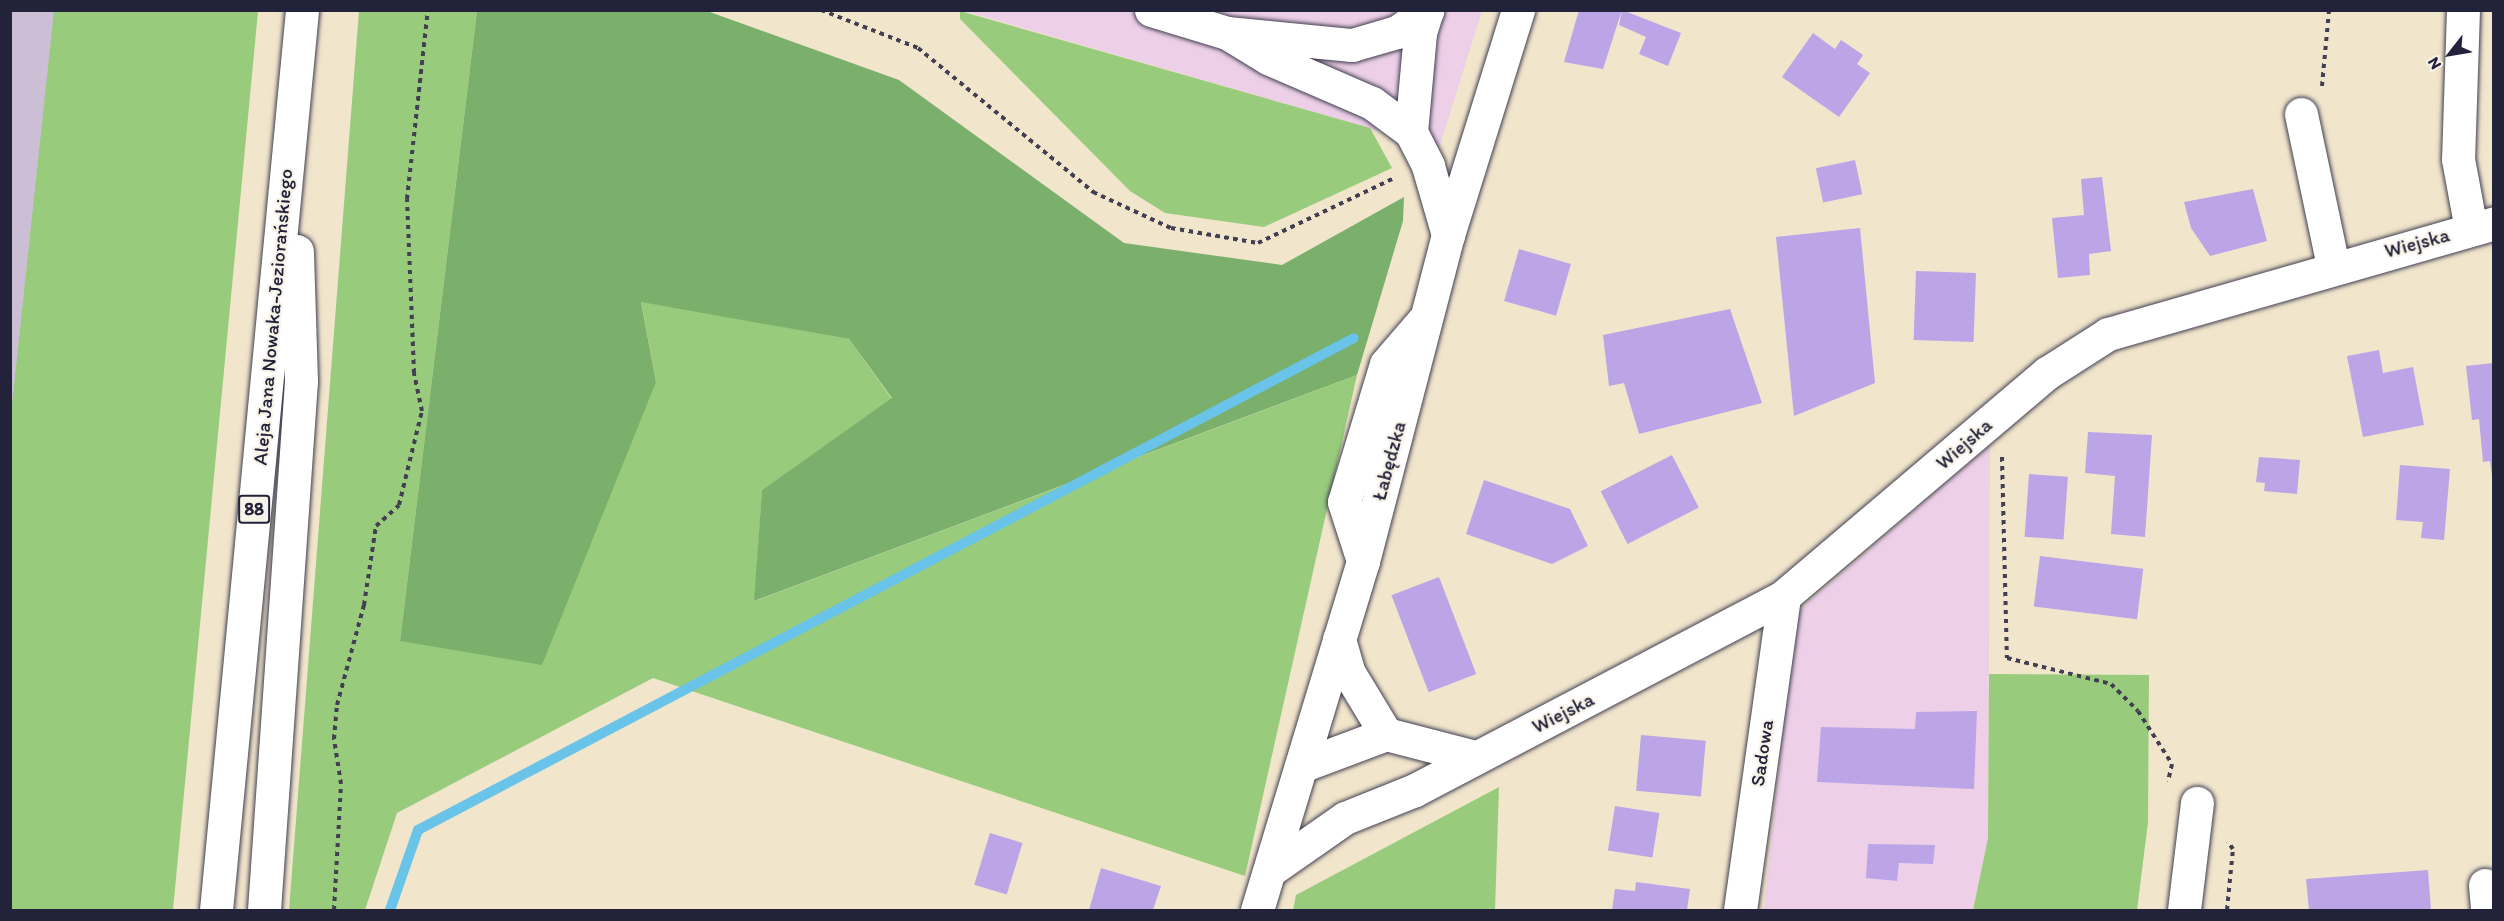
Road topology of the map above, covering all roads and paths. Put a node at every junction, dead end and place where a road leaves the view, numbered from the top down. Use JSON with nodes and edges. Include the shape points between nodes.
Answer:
{"nodes":[{"id":1,"x":302,"y":10,"type":"edge"},
{"id":2,"x":428,"y":10,"type":"edge"},
{"id":3,"x":821,"y":10,"type":"edge"},
{"id":4,"x":1151,"y":10,"type":"edge"},
{"id":5,"x":1518,"y":10,"type":"edge"},
{"id":6,"x":2463,"y":10,"type":"edge"},
{"id":7,"x":1427,"y":11,"type":"edge"},
{"id":8,"x":1227,"y":33,"type":"junction"},
{"id":9,"x":293,"y":108,"type":"junction"},
{"id":10,"x":2301,"y":114,"type":"dead end"},
{"id":11,"x":1411,"y":132,"type":"junction"},
{"id":12,"x":1428,"y":166,"type":"junction"},
{"id":13,"x":2482,"y":226,"type":"edge"},
{"id":14,"x":1448,"y":235,"type":"junction"},
{"id":15,"x":2333,"y":266,"type":"junction"},
{"id":16,"x":2002,"y":445,"type":"dead end"},
{"id":17,"x":1784,"y":596,"type":"junction"},
{"id":18,"x":1340,"y":639,"type":"junction"},
{"id":19,"x":1386,"y":734,"type":"junction"},
{"id":20,"x":1475,"y":757,"type":"junction"},
{"id":21,"x":1298,"y":772,"type":"junction"},
{"id":22,"x":2166,"y":795,"type":"dead end"},
{"id":23,"x":2197,"y":803,"type":"dead end"},
{"id":24,"x":1345,"y":818,"type":"junction"},
{"id":25,"x":2233,"y":849,"type":"dead end"},
{"id":26,"x":1269,"y":871,"type":"junction"},
{"id":27,"x":216,"y":910,"type":"edge"},
{"id":28,"x":264,"y":910,"type":"edge"},
{"id":29,"x":334,"y":910,"type":"edge"},
{"id":30,"x":1257,"y":910,"type":"edge"},
{"id":31,"x":1740,"y":910,"type":"edge"},
{"id":32,"x":2184,"y":910,"type":"edge"},
{"id":33,"x":2227,"y":910,"type":"edge"}],
"edges":[{"from":1,"to":9,"type":"street","name":"Aleja Jana Nowaka-Jeziorańskiego","number":"88"},
{"from":2,"to":29,"type":"path","via":[[407,199],[414,372],[422,411],[399,505],[376,526],[364,605],[337,705],[334,739],[340,784]]},
{"from":3,"to":12,"type":"path","via":[[918,48],[1092,192],[1171,228],[1258,243]]},
{"from":4,"to":8,"type":"street"},
{"from":5,"to":14,"type":"street","name":"Łabędzka"},
{"from":6,"to":13,"type":"street","via":[[2458,159]]},
{"from":7,"to":8,"type":"street","via":[[1397,32],[1352,45]]},
{"from":7,"to":11,"type":"street"},
{"from":8,"to":11,"type":"street","via":[[1268,58],[1372,103]]},
{"from":9,"to":27,"type":"street","name":"Aleja Jana Nowaka-Jeziorańskiego","number":"88"},
{"from":9,"to":28,"type":"street","via":[[301,381]]},
{"from":10,"to":15,"type":"street"},
{"from":11,"to":12,"type":"street"},
{"from":12,"to":14,"type":"street"},
{"from":13,"to":15,"type":"street","name":"Wiejska"},
{"from":14,"to":18,"type":"street","name":"Łabędzka"},
{"from":15,"to":17,"type":"street","name":"Wiejska","via":[[2147,319],[2078,350]]},
{"from":16,"to":22,"type":"path","via":[[2007,658],[2111,684],[2138,711],[2172,764]]},
{"from":17,"to":20,"type":"street","name":"Wiejska","via":[[1727,630]]},
{"from":17,"to":31,"type":"street","name":"Sadowa"},
{"from":18,"to":19,"type":"street","via":[[1349,673]]},
{"from":18,"to":21,"type":"street","name":"Łabędzka"},
{"from":19,"to":20,"type":"street"},
{"from":19,"to":21,"type":"street"},
{"from":20,"to":24,"type":"street","name":"Wiejska","via":[[1394,800]]},
{"from":21,"to":24,"type":"street","via":[[1310,803]]},
{"from":21,"to":26,"type":"street","name":"Łabędzka"},
{"from":23,"to":32,"type":"street"},
{"from":24,"to":26,"type":"street","name":"Wiejska"},
{"from":25,"to":33,"type":"path"},
{"from":26,"to":30,"type":"street","name":"Łabędzka"}]}
